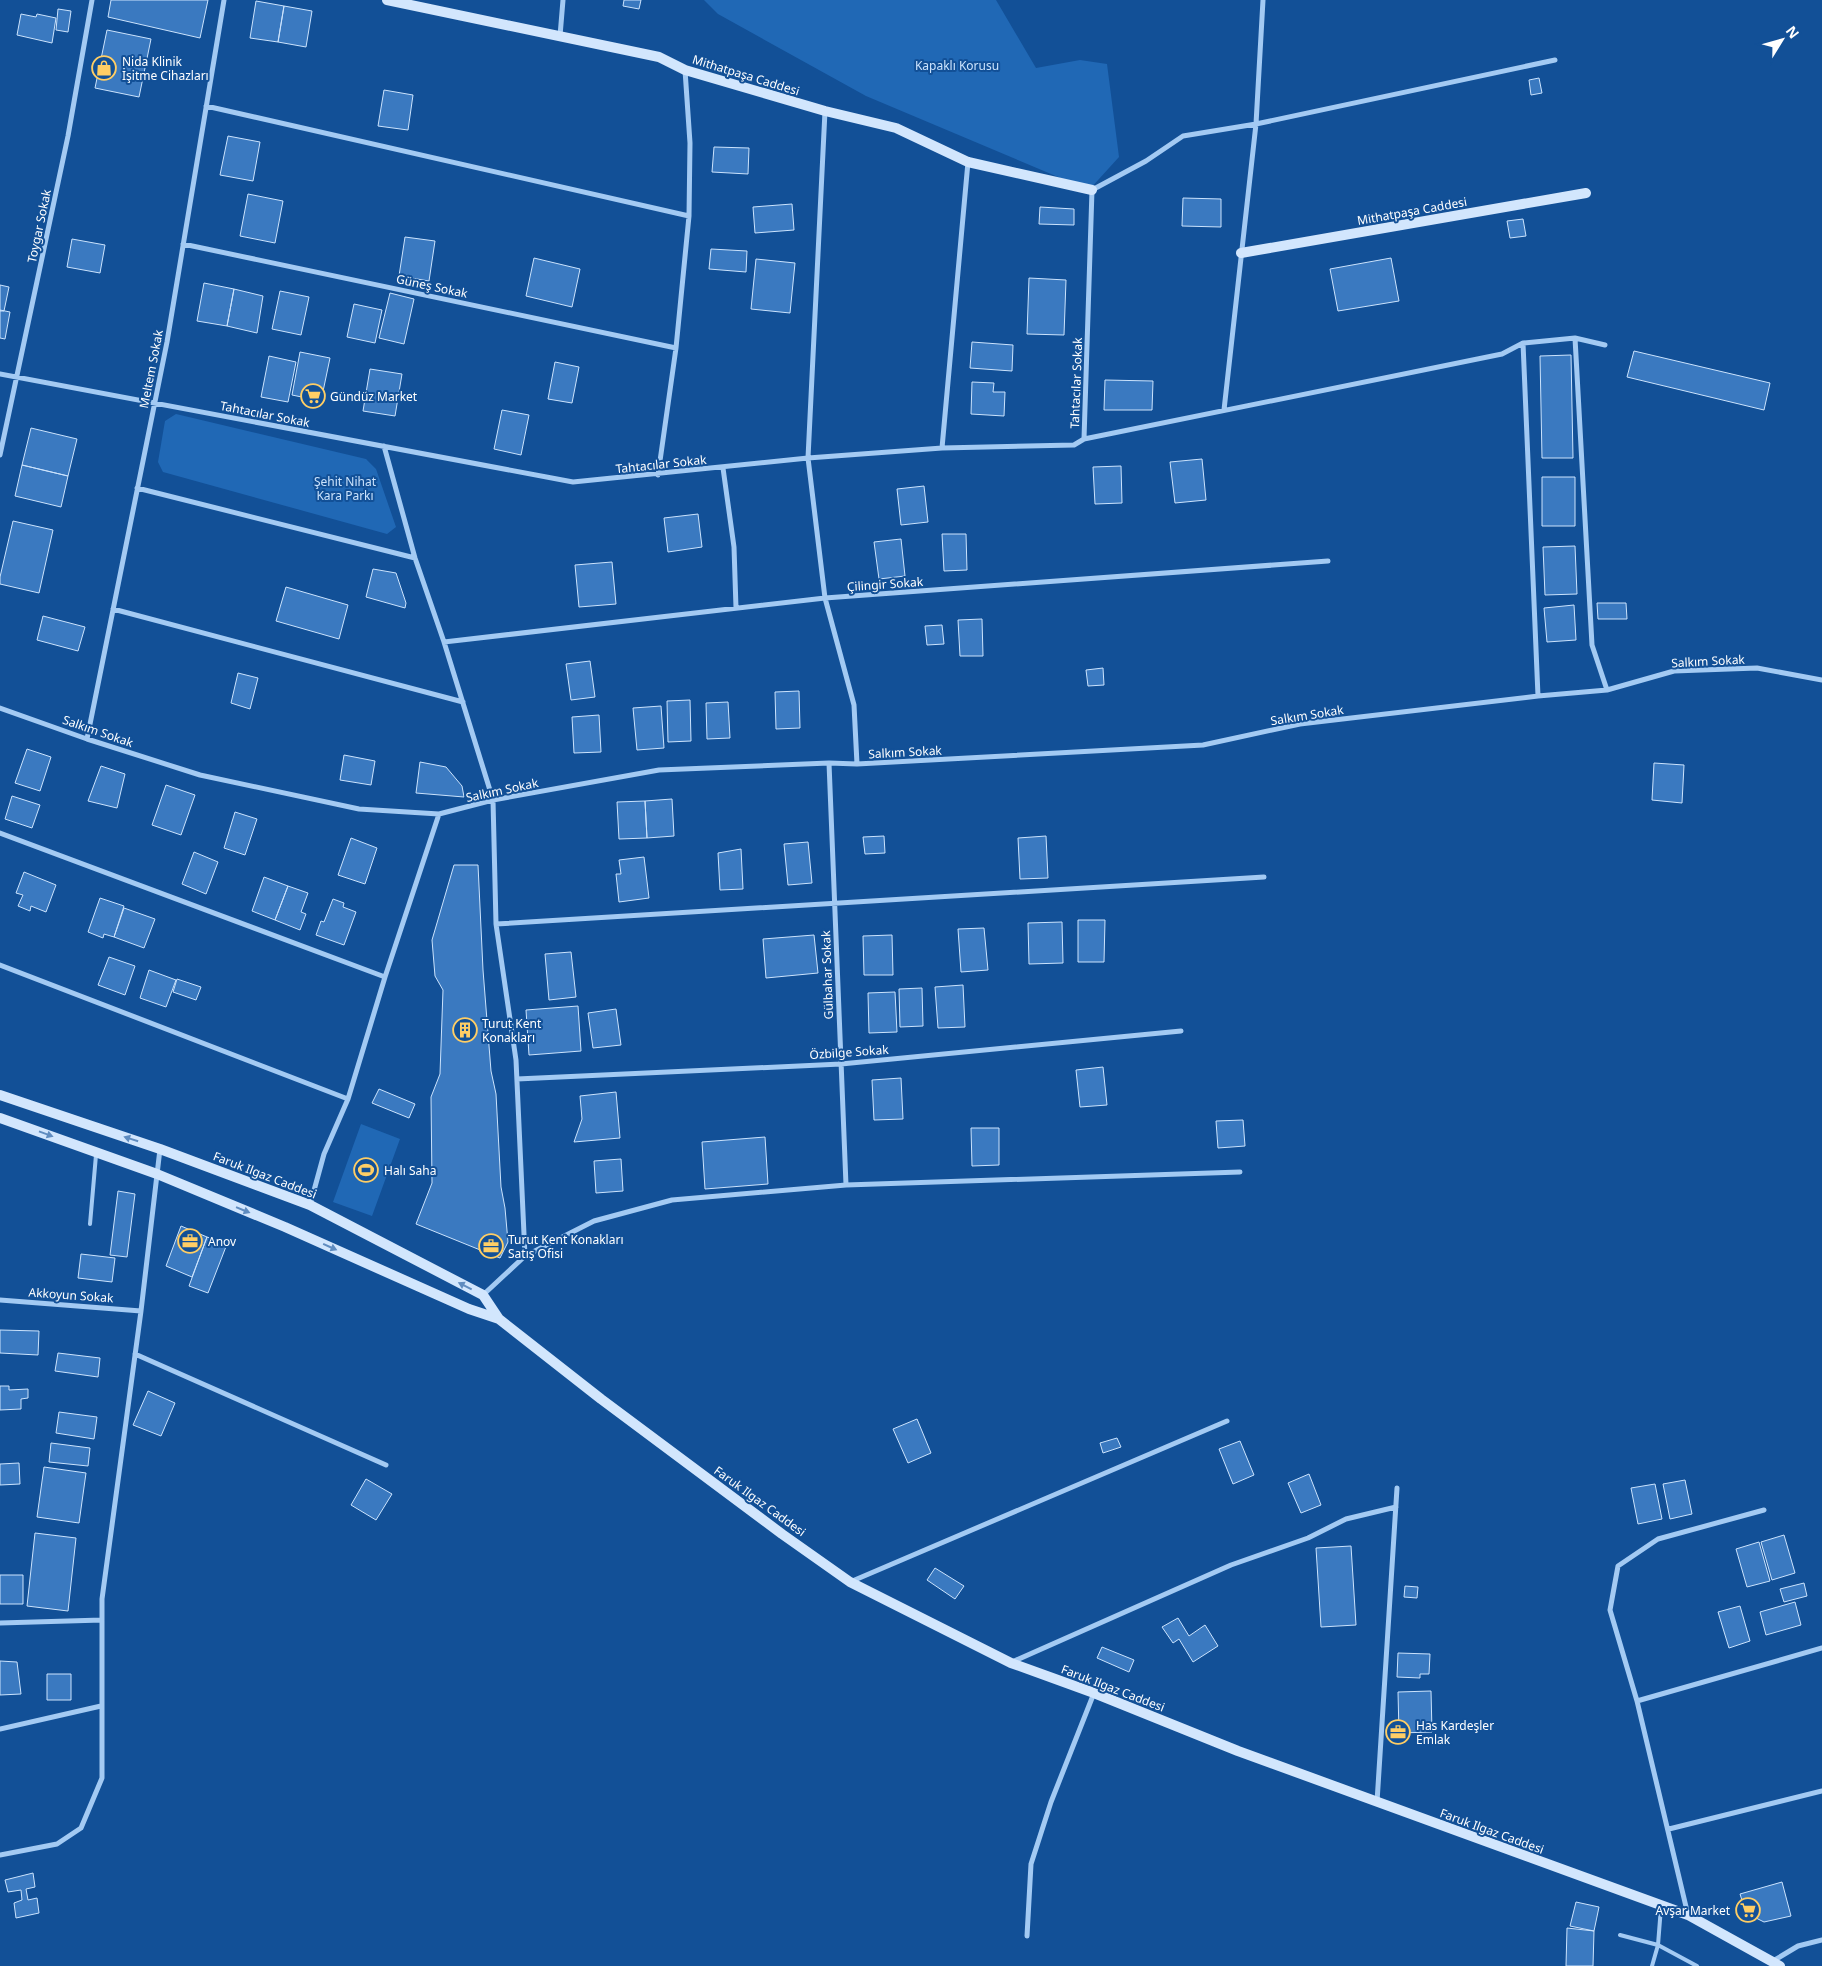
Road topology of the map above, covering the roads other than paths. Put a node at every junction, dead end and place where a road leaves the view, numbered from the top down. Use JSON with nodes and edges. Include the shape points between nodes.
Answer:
{"nodes":[{"id":1,"x":92,"y":0,"type":"edge"},
{"id":2,"x":224,"y":0,"type":"edge"},
{"id":3,"x":387,"y":0,"type":"edge"},
{"id":4,"x":564,"y":0,"type":"edge"},
{"id":5,"x":1263,"y":0,"type":"edge"},
{"id":6,"x":560,"y":36,"type":"junction"},
{"id":7,"x":1555,"y":60,"type":"dead end"},
{"id":8,"x":685,"y":70,"type":"junction"},
{"id":9,"x":206,"y":106,"type":"junction"},
{"id":10,"x":825,"y":111,"type":"junction"},
{"id":11,"x":1256,"y":124,"type":"junction"},
{"id":12,"x":968,"y":162,"type":"junction"},
{"id":13,"x":1092,"y":190,"type":"junction"},
{"id":14,"x":1586,"y":194,"type":"dead end"},
{"id":15,"x":689,"y":216,"type":"junction"},
{"id":16,"x":183,"y":244,"type":"junction"},
{"id":17,"x":1241,"y":252,"type":"junction"},
{"id":18,"x":1575,"y":338,"type":"junction"},
{"id":19,"x":1524,"y":343,"type":"junction"},
{"id":20,"x":1605,"y":345,"type":"dead end"},
{"id":21,"x":676,"y":348,"type":"junction"},
{"id":22,"x":0,"y":374,"type":"edge"},
{"id":23,"x":18,"y":377,"type":"junction"},
{"id":24,"x":154,"y":403,"type":"junction"},
{"id":25,"x":1224,"y":410,"type":"junction"},
{"id":26,"x":1084,"y":438,"type":"junction"},
{"id":27,"x":384,"y":446,"type":"junction"},
{"id":28,"x":942,"y":448,"type":"junction"},
{"id":29,"x":0,"y":455,"type":"edge"},
{"id":30,"x":808,"y":458,"type":"junction"},
{"id":31,"x":723,"y":468,"type":"junction"},
{"id":32,"x":658,"y":475,"type":"junction"},
{"id":33,"x":137,"y":488,"type":"junction"},
{"id":34,"x":415,"y":558,"type":"junction"},
{"id":35,"x":1328,"y":561,"type":"dead end"},
{"id":36,"x":825,"y":598,"type":"junction"},
{"id":37,"x":736,"y":608,"type":"junction"},
{"id":38,"x":113,"y":610,"type":"junction"},
{"id":39,"x":444,"y":642,"type":"junction"},
{"id":40,"x":1822,"y":680,"type":"edge"},
{"id":41,"x":1607,"y":690,"type":"junction"},
{"id":42,"x":1538,"y":696,"type":"junction"},
{"id":43,"x":463,"y":702,"type":"junction"},
{"id":44,"x":0,"y":708,"type":"edge"},
{"id":45,"x":87,"y":739,"type":"junction"},
{"id":46,"x":829,"y":763,"type":"junction"},
{"id":47,"x":857,"y":764,"type":"junction"},
{"id":48,"x":493,"y":800,"type":"junction"},
{"id":49,"x":438,"y":814,"type":"junction"},
{"id":50,"x":0,"y":834,"type":"edge"},
{"id":51,"x":1264,"y":877,"type":"dead end"},
{"id":52,"x":834,"y":903,"type":"junction"},
{"id":53,"x":496,"y":924,"type":"junction"},
{"id":54,"x":0,"y":965,"type":"edge"},
{"id":55,"x":385,"y":977,"type":"junction"},
{"id":56,"x":1181,"y":1031,"type":"dead end"},
{"id":57,"x":841,"y":1064,"type":"junction"},
{"id":58,"x":517,"y":1078,"type":"junction"},
{"id":59,"x":0,"y":1095,"type":"edge"},
{"id":60,"x":348,"y":1098,"type":"junction"},
{"id":61,"x":0,"y":1118,"type":"edge"},
{"id":62,"x":160,"y":1149,"type":"junction"},
{"id":63,"x":96,"y":1152,"type":"junction"},
{"id":64,"x":1240,"y":1172,"type":"dead end"},
{"id":65,"x":157,"y":1174,"type":"junction"},
{"id":66,"x":846,"y":1186,"type":"junction"},
{"id":67,"x":310,"y":1205,"type":"junction"},
{"id":68,"x":90,"y":1224,"type":"dead end"},
{"id":69,"x":525,"y":1256,"type":"junction"},
{"id":70,"x":483,"y":1295,"type":"junction"},
{"id":71,"x":0,"y":1300,"type":"edge"},
{"id":72,"x":141,"y":1311,"type":"junction"},
{"id":73,"x":499,"y":1319,"type":"junction"},
{"id":74,"x":135,"y":1354,"type":"junction"},
{"id":75,"x":1227,"y":1420,"type":"dead end"},
{"id":76,"x":386,"y":1465,"type":"dead end"},
{"id":77,"x":1396,"y":1488,"type":"dead end"},
{"id":78,"x":1396,"y":1507,"type":"junction"},
{"id":79,"x":1764,"y":1510,"type":"dead end"},
{"id":80,"x":850,"y":1582,"type":"junction"},
{"id":81,"x":102,"y":1620,"type":"junction"},
{"id":82,"x":0,"y":1623,"type":"edge"},
{"id":83,"x":1822,"y":1648,"type":"edge"},
{"id":84,"x":1011,"y":1663,"type":"junction"},
{"id":85,"x":1094,"y":1693,"type":"junction"},
{"id":86,"x":1637,"y":1701,"type":"junction"},
{"id":87,"x":101,"y":1706,"type":"junction"},
{"id":88,"x":0,"y":1729,"type":"edge"},
{"id":89,"x":1822,"y":1791,"type":"edge"},
{"id":90,"x":1376,"y":1802,"type":"junction"},
{"id":91,"x":1669,"y":1829,"type":"junction"},
{"id":92,"x":0,"y":1855,"type":"edge"},
{"id":93,"x":1662,"y":1905,"type":"junction"},
{"id":94,"x":1688,"y":1915,"type":"junction"},
{"id":95,"x":1620,"y":1935,"type":"dead end"},
{"id":96,"x":1027,"y":1936,"type":"dead end"},
{"id":97,"x":1822,"y":1940,"type":"edge"},
{"id":98,"x":1658,"y":1945,"type":"junction"},
{"id":99,"x":1777,"y":1964,"type":"edge"},
{"id":100,"x":1652,"y":1966,"type":"edge"},
{"id":101,"x":1697,"y":1966,"type":"edge"}],
"edges":[{"from":1,"to":23,"type":"street","name":"Toygar Sokak","via":[[68,136]]},
{"from":2,"to":9,"type":"street","name":"Meltem Sokak"},
{"from":3,"to":6,"type":"street","name":"Mithatpaşa Caddesi"},
{"from":4,"to":6,"type":"street"},
{"from":5,"to":11,"type":"street"},
{"from":6,"to":8,"type":"street","name":"Mithatpaşa Caddesi","via":[[659,57]]},
{"from":7,"to":11,"type":"street"},
{"from":8,"to":10,"type":"street","name":"Mithatpaşa Caddesi"},
{"from":8,"to":15,"type":"street","via":[[690,143]]},
{"from":9,"to":15,"type":"street"},
{"from":9,"to":16,"type":"street","name":"Meltem Sokak"},
{"from":10,"to":12,"type":"street","name":"Mithatpaşa Caddesi","via":[[896,128]]},
{"from":10,"to":30,"type":"street"},
{"from":11,"to":13,"type":"street","via":[[1183,136],[1146,161]]},
{"from":11,"to":17,"type":"street"},
{"from":12,"to":13,"type":"street","name":"Mithatpaşa Caddesi"},
{"from":12,"to":28,"type":"street"},
{"from":13,"to":26,"type":"street","name":"Tahtacılar Sokak"},
{"from":14,"to":17,"type":"street","name":"Mithatpaşa Caddesi"},
{"from":15,"to":21,"type":"street"},
{"from":16,"to":21,"type":"street","name":"Güneş Sokak"},
{"from":16,"to":24,"type":"street","name":"Meltem Sokak"},
{"from":17,"to":25,"type":"street"},
{"from":18,"to":19,"type":"street"},
{"from":18,"to":20,"type":"street"},
{"from":18,"to":41,"type":"street","via":[[1592,645]]},
{"from":19,"to":25,"type":"street","via":[[1502,354]]},
{"from":19,"to":42,"type":"street"},
{"from":21,"to":32,"type":"street"},
{"from":22,"to":23,"type":"street","name":"Tahtacılar Sokak"},
{"from":23,"to":24,"type":"street","name":"Tahtacılar Sokak"},
{"from":23,"to":29,"type":"street","name":"Toygar Sokak"},
{"from":24,"to":27,"type":"street","name":"Tahtacılar Sokak"},
{"from":24,"to":33,"type":"street","name":"Meltem Sokak"},
{"from":25,"to":26,"type":"street"},
{"from":26,"to":28,"type":"street","name":"Tahtacılar Sokak","via":[[1074,445]]},
{"from":27,"to":32,"type":"street","name":"Tahtacılar Sokak","via":[[573,482]]},
{"from":27,"to":34,"type":"street"},
{"from":28,"to":30,"type":"street","name":"Tahtacılar Sokak"},
{"from":30,"to":31,"type":"street","name":"Tahtacılar Sokak"},
{"from":30,"to":36,"type":"street"},
{"from":31,"to":32,"type":"street","name":"Tahtacılar Sokak"},
{"from":31,"to":37,"type":"street","via":[[734,546]]},
{"from":33,"to":34,"type":"street"},
{"from":33,"to":38,"type":"street","name":"Meltem Sokak"},
{"from":34,"to":39,"type":"street"},
{"from":35,"to":36,"type":"street","name":"Çilingir Sokak"},
{"from":36,"to":37,"type":"street","name":"Çilingir Sokak"},
{"from":36,"to":47,"type":"street","via":[[854,705]]},
{"from":37,"to":39,"type":"street","name":"Çilingir Sokak"},
{"from":38,"to":43,"type":"street"},
{"from":38,"to":45,"type":"street","name":"Meltem Sokak"},
{"from":39,"to":43,"type":"street"},
{"from":40,"to":41,"type":"street","name":"Salkım Sokak","via":[[1757,668],[1674,670]]},
{"from":41,"to":42,"type":"street","name":"Salkım Sokak"},
{"from":42,"to":47,"type":"street","name":"Salkım Sokak","via":[[1300,724],[1203,745]]},
{"from":43,"to":48,"type":"street"},
{"from":44,"to":45,"type":"street","name":"Salkım Sokak"},
{"from":45,"to":49,"type":"street","name":"Salkım Sokak","via":[[200,775],[359,809]]},
{"from":46,"to":47,"type":"street","name":"Salkım Sokak"},
{"from":46,"to":48,"type":"street","name":"Salkım Sokak","via":[[659,770]]},
{"from":46,"to":52,"type":"street","name":"Gülbahar Sokak"},
{"from":48,"to":49,"type":"street","name":"Salkım Sokak"},
{"from":48,"to":53,"type":"street"},
{"from":49,"to":55,"type":"street"},
{"from":50,"to":55,"type":"street"},
{"from":51,"to":52,"type":"street"},
{"from":52,"to":53,"type":"street"},
{"from":52,"to":57,"type":"street","name":"Gülbahar Sokak"},
{"from":53,"to":58,"type":"street"},
{"from":54,"to":60,"type":"street"},
{"from":55,"to":60,"type":"street"},
{"from":56,"to":57,"type":"street","name":"Özbilge Sokak"},
{"from":57,"to":58,"type":"street","name":"Özbilge Sokak"},
{"from":57,"to":66,"type":"street","name":"Gülbahar Sokak"},
{"from":58,"to":69,"type":"street"},
{"from":62,"to":59,"type":"street","name":"Faruk Ilgaz Caddesi","one_way":true},
{"from":60,"to":67,"type":"street","via":[[324,1154]]},
{"from":61,"to":63,"type":"street","name":"Faruk Ilgaz Caddesi","one_way":true},
{"from":62,"to":65,"type":"street"},
{"from":62,"to":67,"type":"street","name":"Faruk Ilgaz Caddesi"},
{"from":63,"to":65,"type":"street","name":"Faruk Ilgaz Caddesi"},
{"from":63,"to":68,"type":"lane"},
{"from":64,"to":66,"type":"street"},
{"from":65,"to":72,"type":"street"},
{"from":65,"to":73,"type":"street","name":"Faruk Ilgaz Caddesi","one_way":true,"via":[[469,1309]]},
{"from":66,"to":69,"type":"street","via":[[672,1200],[594,1221]]},
{"from":70,"to":67,"type":"street","name":"Faruk Ilgaz Caddesi","one_way":true},
{"from":69,"to":70,"type":"street"},
{"from":70,"to":73,"type":"street","name":"Faruk Ilgaz Caddesi"},
{"from":71,"to":72,"type":"street","name":"Akkoyun Sokak"},
{"from":72,"to":74,"type":"street"},
{"from":73,"to":80,"type":"street","name":"Faruk Ilgaz Caddesi","via":[[601,1399]]},
{"from":74,"to":76,"type":"street"},
{"from":74,"to":81,"type":"street","via":[[102,1598]]},
{"from":75,"to":80,"type":"street"},
{"from":77,"to":78,"type":"street"},
{"from":78,"to":84,"type":"street","via":[[1346,1519],[1308,1538],[1230,1565]]},
{"from":78,"to":90,"type":"street"},
{"from":79,"to":86,"type":"street","via":[[1658,1539],[1618,1566],[1610,1610]]},
{"from":80,"to":84,"type":"street","name":"Faruk Ilgaz Caddesi"},
{"from":81,"to":82,"type":"street"},
{"from":81,"to":87,"type":"street"},
{"from":83,"to":86,"type":"street"},
{"from":84,"to":85,"type":"street","name":"Faruk Ilgaz Caddesi"},
{"from":85,"to":90,"type":"street","name":"Faruk Ilgaz Caddesi"},
{"from":85,"to":96,"type":"street","via":[[1051,1802],[1031,1864]]},
{"from":86,"to":91,"type":"street"},
{"from":87,"to":88,"type":"street"},
{"from":87,"to":92,"type":"street","via":[[102,1778],[80,1828],[57,1844]]},
{"from":89,"to":91,"type":"street"},
{"from":90,"to":93,"type":"street","name":"Faruk Ilgaz Caddesi"},
{"from":91,"to":94,"type":"street"},
{"from":93,"to":94,"type":"street","name":"Faruk Ilgaz Caddesi"},
{"from":93,"to":98,"type":"lane"},
{"from":94,"to":99,"type":"street","name":"Faruk Ilgaz Caddesi"},
{"from":95,"to":98,"type":"lane"},
{"from":97,"to":99,"type":"street","via":[[1798,1946]]},
{"from":98,"to":100,"type":"lane"},
{"from":98,"to":101,"type":"lane"}]}
